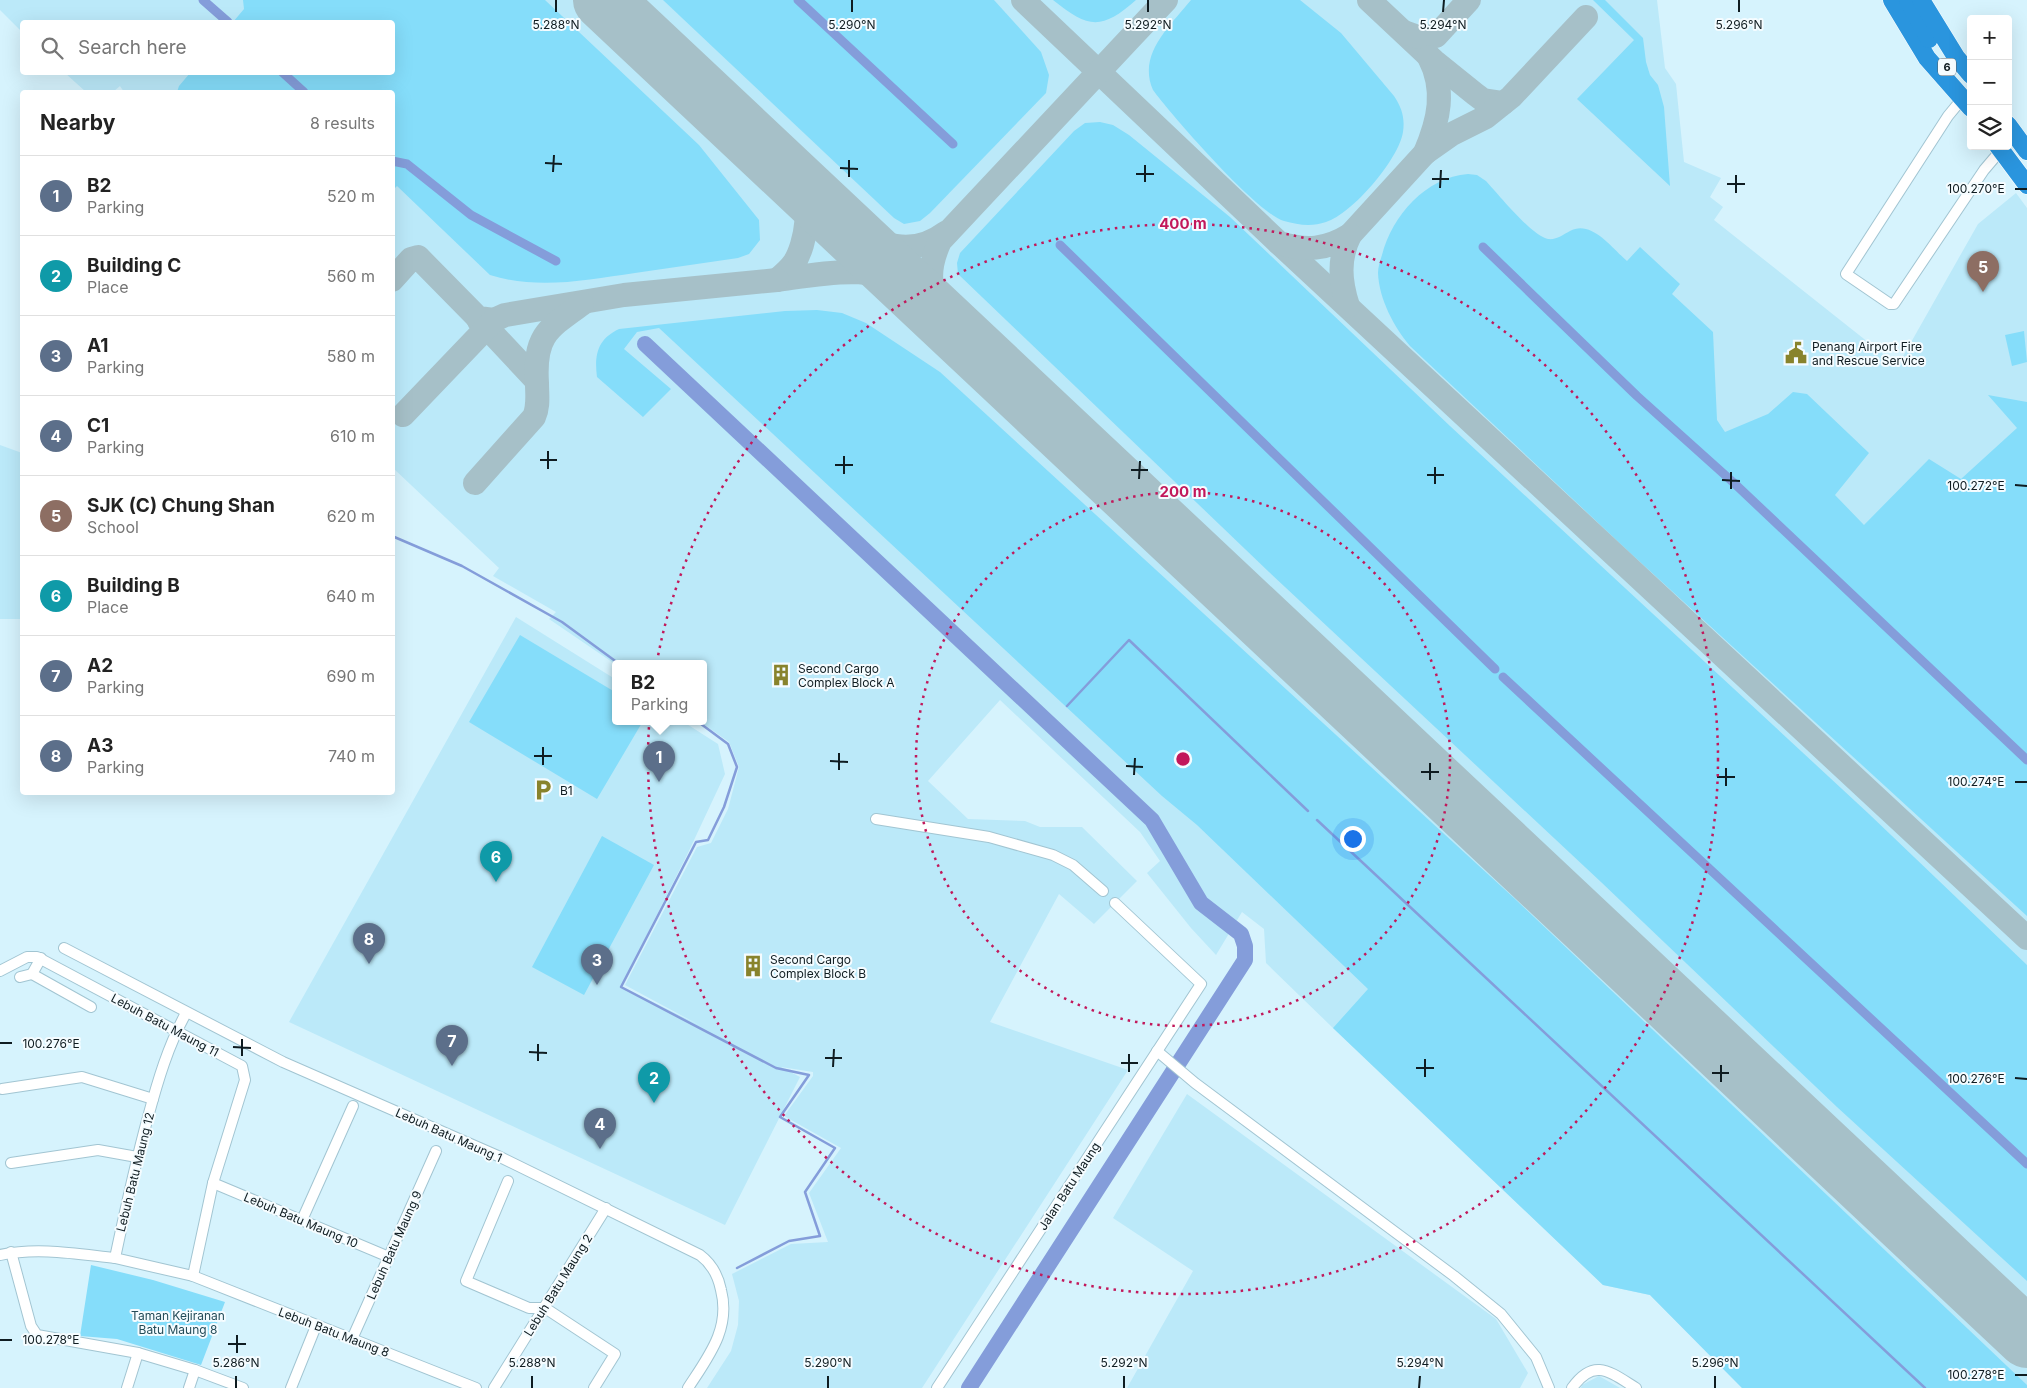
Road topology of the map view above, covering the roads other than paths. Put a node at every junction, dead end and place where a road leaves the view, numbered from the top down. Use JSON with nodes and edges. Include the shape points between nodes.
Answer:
{"nodes":[{"id":1,"x":1892,"y":0,"type":"edge"},
{"id":2,"x":1922,"y":1,"type":"edge"},
{"id":3,"x":1967,"y":63,"type":"edge"},
{"id":4,"x":1967,"y":70,"type":"edge"},
{"id":5,"x":1967,"y":103,"type":"edge"},
{"id":6,"x":1967,"y":104,"type":"edge"},
{"id":7,"x":1967,"y":106,"type":"edge"},
{"id":8,"x":2012,"y":130,"type":"edge"},
{"id":9,"x":1998,"y":150,"type":"edge"},
{"id":10,"x":2001,"y":150,"type":"edge"},
{"id":11,"x":2027,"y":151,"type":"edge"},
{"id":12,"x":2027,"y":185,"type":"edge"},
{"id":13,"x":876,"y":819,"type":"dead end"},
{"id":14,"x":1103,"y":891,"type":"dead end"},
{"id":15,"x":1115,"y":903,"type":"dead end"},
{"id":16,"x":64,"y":948,"type":"dead end"},
{"id":17,"x":41,"y":958,"type":"junction"},
{"id":18,"x":0,"y":971,"type":"edge"},
{"id":19,"x":32,"y":974,"type":"junction"},
{"id":20,"x":20,"y":977,"type":"dead end"},
{"id":21,"x":91,"y":1007,"type":"dead end"},
{"id":22,"x":186,"y":1012,"type":"junction"},
{"id":23,"x":176,"y":1032,"type":"junction"},
{"id":24,"x":1158,"y":1052,"type":"junction"},
{"id":25,"x":2,"y":1089,"type":"dead end"},
{"id":26,"x":153,"y":1099,"type":"junction"},
{"id":27,"x":353,"y":1106,"type":"dead end"},
{"id":28,"x":436,"y":1151,"type":"dead end"},
{"id":29,"x":137,"y":1157,"type":"junction"},
{"id":30,"x":10,"y":1163,"type":"dead end"},
{"id":31,"x":508,"y":1181,"type":"dead end"},
{"id":32,"x":213,"y":1184,"type":"junction"},
{"id":33,"x":606,"y":1208,"type":"junction"},
{"id":34,"x":302,"y":1220,"type":"junction"},
{"id":35,"x":11,"y":1252,"type":"junction"},
{"id":36,"x":0,"y":1254,"type":"edge"},
{"id":37,"x":389,"y":1257,"type":"junction"},
{"id":38,"x":115,"y":1258,"type":"junction"},
{"id":39,"x":193,"y":1276,"type":"junction"},
{"id":40,"x":545,"y":1308,"type":"junction"},
{"id":41,"x":316,"y":1326,"type":"junction"},
{"id":42,"x":352,"y":1339,"type":"junction"},
{"id":43,"x":138,"y":1353,"type":"junction"},
{"id":44,"x":195,"y":1370,"type":"junction"},
{"id":45,"x":127,"y":1388,"type":"edge"},
{"id":46,"x":188,"y":1388,"type":"edge"},
{"id":47,"x":243,"y":1388,"type":"edge"},
{"id":48,"x":291,"y":1388,"type":"edge"},
{"id":49,"x":476,"y":1388,"type":"edge"},
{"id":50,"x":494,"y":1388,"type":"edge"},
{"id":51,"x":594,"y":1388,"type":"edge"},
{"id":52,"x":688,"y":1388,"type":"edge"},
{"id":53,"x":937,"y":1388,"type":"edge"},
{"id":54,"x":1549,"y":1388,"type":"edge"},
{"id":55,"x":1572,"y":1388,"type":"edge"},
{"id":56,"x":1636,"y":1388,"type":"edge"}],
"edges":[{"from":1,"to":6,"type":"highway","via":[[1927,58]]},
{"from":2,"to":3,"type":"highway"},
{"from":2,"to":4,"type":"highway","number":"6"},
{"from":2,"to":5,"type":"highway","number":"6","via":[[1921,28]]},
{"from":7,"to":9,"type":"street","via":[[1948,116],[1846,274],[1894,304]]},
{"from":8,"to":11,"type":"highway"},
{"from":10,"to":12,"type":"highway"},
{"from":13,"to":14,"type":"street","via":[[989,837],[1053,855],[1074,865]]},
{"from":15,"to":24,"type":"street","name":"Jalan Batu Maung","via":[[1201,984]]},
{"from":16,"to":22,"type":"street","name":"Lebuh Batu Maung 1"},
{"from":17,"to":18,"type":"street","via":[[27,957]]},
{"from":17,"to":19,"type":"street"},
{"from":17,"to":23,"type":"street","name":"Lebuh Batu Maung 11"},
{"from":19,"to":20,"type":"street"},
{"from":19,"to":21,"type":"street"},
{"from":22,"to":23,"type":"street","name":"Lebuh Batu Maung 12"},
{"from":22,"to":33,"type":"street","name":"Lebuh Batu Maung 1","via":[[283,1062],[498,1156]]},
{"from":23,"to":26,"type":"street","name":"Lebuh Batu Maung 12"},
{"from":23,"to":32,"type":"street","name":"Lebuh Batu Maung 11","via":[[239,1063],[245,1070],[245,1080]]},
{"from":24,"to":53,"type":"street","name":"Jalan Batu Maung"},
{"from":24,"to":54,"type":"street","via":[[1501,1314],[1536,1358]]},
{"from":25,"to":26,"type":"street","via":[[82,1077]]},
{"from":26,"to":29,"type":"street","name":"Lebuh Batu Maung 12"},
{"from":27,"to":34,"type":"street"},
{"from":28,"to":37,"type":"street","name":"Lebuh Batu Maung 9"},
{"from":29,"to":30,"type":"street","via":[[98,1150]]},
{"from":29,"to":38,"type":"street","name":"Lebuh Batu Maung 12"},
{"from":31,"to":40,"type":"street","via":[[466,1281],[529,1308]]},
{"from":32,"to":34,"type":"street","name":"Lebuh Batu Maung 10"},
{"from":32,"to":39,"type":"street","name":"Lebuh Batu Maung 11"},
{"from":33,"to":40,"type":"street","name":"Lebuh Batu Maung 2"},
{"from":33,"to":52,"type":"street","name":"Lebuh Batu Maung 1","via":[[700,1254],[714,1270],[723,1294],[724,1324]]},
{"from":34,"to":37,"type":"street","name":"Lebuh Batu Maung 10"},
{"from":35,"to":36,"type":"street"},
{"from":35,"to":38,"type":"street"},
{"from":35,"to":43,"type":"street","via":[[31,1326],[37,1335]]},
{"from":37,"to":42,"type":"street","name":"Lebuh Batu Maung 9"},
{"from":38,"to":39,"type":"street"},
{"from":39,"to":41,"type":"street","name":"Lebuh Batu Maung 8"},
{"from":40,"to":50,"type":"street","name":"Lebuh Batu Maung 2"},
{"from":40,"to":51,"type":"street","via":[[616,1354]]},
{"from":41,"to":42,"type":"street","name":"Lebuh Batu Maung 8"},
{"from":41,"to":48,"type":"street"},
{"from":42,"to":49,"type":"street","name":"Lebuh Batu Maung 8"},
{"from":43,"to":44,"type":"street"},
{"from":43,"to":45,"type":"street"},
{"from":44,"to":46,"type":"street"},
{"from":44,"to":47,"type":"street"},
{"from":55,"to":56,"type":"street","via":[[1584,1374],[1596,1369]]}]}
